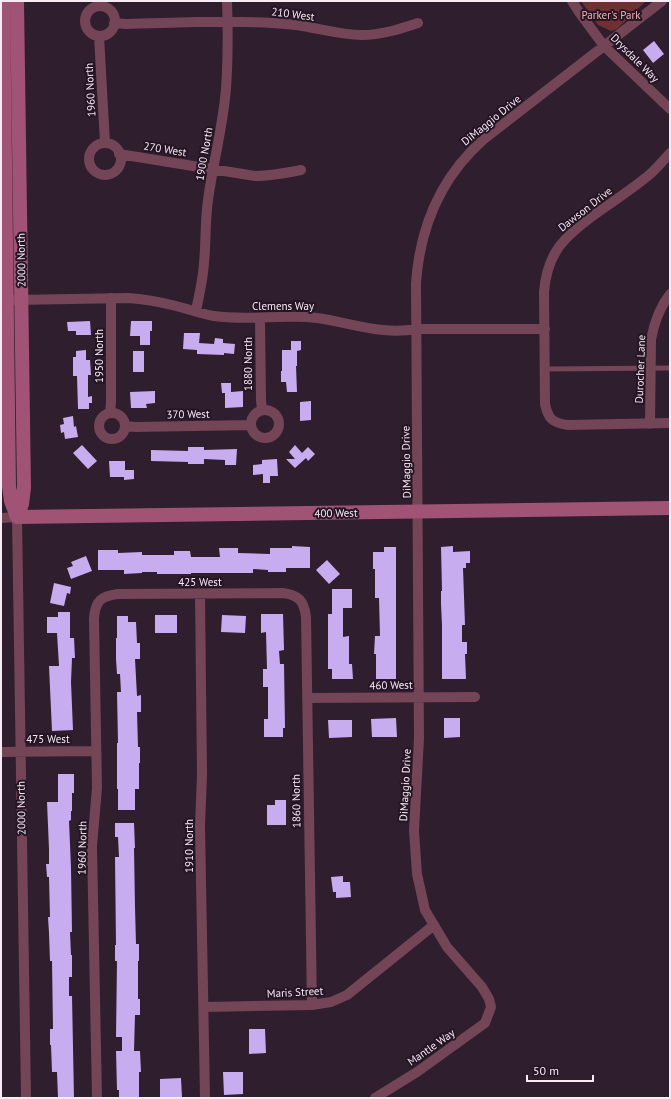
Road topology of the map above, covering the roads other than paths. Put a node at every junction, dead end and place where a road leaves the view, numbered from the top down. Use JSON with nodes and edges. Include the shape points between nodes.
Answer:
{"nodes":[{"id":1,"x":2,"y":1,"type":"edge"},
{"id":2,"x":17,"y":1,"type":"edge"},
{"id":3,"x":227,"y":1,"type":"edge"},
{"id":4,"x":572,"y":1,"type":"edge"},
{"id":5,"x":662,"y":1,"type":"edge"},
{"id":6,"x":227,"y":22,"type":"junction"},
{"id":7,"x":114,"y":23,"type":"junction"},
{"id":8,"x":418,"y":23,"type":"dead end"},
{"id":9,"x":99,"y":36,"type":"junction"},
{"id":10,"x":604,"y":46,"type":"junction"},
{"id":11,"x":670,"y":109,"type":"edge"},
{"id":12,"x":105,"y":143,"type":"junction"},
{"id":13,"x":670,"y":153,"type":"edge"},
{"id":14,"x":119,"y":154,"type":"junction"},
{"id":15,"x":213,"y":169,"type":"junction"},
{"id":16,"x":301,"y":170,"type":"dead end"},
{"id":17,"x":670,"y":294,"type":"edge"},
{"id":18,"x":111,"y":298,"type":"junction"},
{"id":19,"x":4,"y":300,"type":"edge"},
{"id":20,"x":21,"y":300,"type":"junction"},
{"id":21,"x":196,"y":311,"type":"junction"},
{"id":22,"x":260,"y":318,"type":"junction"},
{"id":23,"x":545,"y":329,"type":"junction"},
{"id":24,"x":416,"y":330,"type":"junction"},
{"id":25,"x":651,"y":368,"type":"junction"},
{"id":26,"x":670,"y":368,"type":"edge"},
{"id":27,"x":545,"y":369,"type":"junction"},
{"id":28,"x":262,"y":410,"type":"junction"},
{"id":29,"x":110,"y":413,"type":"junction"},
{"id":30,"x":251,"y":424,"type":"junction"},
{"id":31,"x":650,"y":424,"type":"junction"},
{"id":32,"x":670,"y":424,"type":"edge"},
{"id":33,"x":125,"y":426,"type":"junction"},
{"id":34,"x":670,"y":508,"type":"edge"},
{"id":35,"x":418,"y":512,"type":"junction"},
{"id":36,"x":17,"y":517,"type":"junction"},
{"id":37,"x":1,"y":518,"type":"edge"},
{"id":38,"x":200,"y":594,"type":"junction"},
{"id":39,"x":299,"y":599,"type":"joint"},
{"id":40,"x":101,"y":600,"type":"joint"},
{"id":41,"x":419,"y":697,"type":"junction"},
{"id":42,"x":475,"y":697,"type":"dead end"},
{"id":43,"x":307,"y":698,"type":"junction"},
{"id":44,"x":96,"y":751,"type":"junction"},
{"id":45,"x":1,"y":752,"type":"edge"},
{"id":46,"x":21,"y":752,"type":"junction"},
{"id":47,"x":434,"y":925,"type":"junction"},
{"id":48,"x":312,"y":1005,"type":"junction"},
{"id":49,"x":204,"y":1007,"type":"junction"},
{"id":50,"x":491,"y":1007,"type":"joint"},
{"id":51,"x":26,"y":1098,"type":"edge"},
{"id":52,"x":97,"y":1098,"type":"edge"},
{"id":53,"x":205,"y":1098,"type":"edge"},
{"id":54,"x":375,"y":1098,"type":"edge"}],
"edges":[{"from":1,"to":19,"type":"street","name":"2000 North"},
{"from":2,"to":20,"type":"street","name":"2000 North"},
{"from":3,"to":6,"type":"street","name":"1900 North"},
{"from":4,"to":10,"type":"street","name":"Drysdale Way"},
{"from":5,"to":10,"type":"street","name":"DiMaggio Drive"},
{"from":6,"to":7,"type":"street","name":"210 West"},
{"from":6,"to":8,"type":"street","name":"210 West","via":[[285,24],[348,35],[378,34]]},
{"from":6,"to":15,"type":"street","name":"1900 North","via":[[226,89]]},
{"from":7,"to":9,"type":"street","via":[[108,34]]},
{"from":7,"to":9,"type":"street","via":[[109,10],[101,6],[92,9],[86,16],[85,25],[87,30]]},
{"from":9,"to":12,"type":"street","name":"1960 North"},
{"from":10,"to":11,"type":"street","name":"Drysdale Way"},
{"from":10,"to":24,"type":"street","name":"DiMaggio Drive","via":[[484,139],[465,157],[442,190],[419,256]]},
{"from":12,"to":14,"type":"street","via":[[114,146]]},
{"from":12,"to":14,"type":"street","via":[[96,146],[90,154],[90,164],[95,172],[105,175],[114,172],[120,164]]},
{"from":13,"to":23,"type":"street","name":"Dawson Drive","via":[[649,175],[573,231],[559,246],[545,282]]},
{"from":14,"to":15,"type":"street","name":"270 West"},
{"from":15,"to":16,"type":"street","name":"270 West","via":[[255,176]]},
{"from":15,"to":21,"type":"street","name":"1900 North","via":[[202,283]]},
{"from":17,"to":25,"type":"street","name":"Durocher Lane","via":[[658,313],[653,331]]},
{"from":18,"to":20,"type":"street","name":"Clemens Way"},
{"from":18,"to":21,"type":"street","name":"Clemens Way","via":[[146,299]]},
{"from":18,"to":29,"type":"street","name":"1950 North"},
{"from":19,"to":20,"type":"street","name":"Clemens Way"},
{"from":19,"to":36,"type":"street","name":"2000 North","via":[[8,486]]},
{"from":20,"to":36,"type":"street","name":"2000 North","via":[[24,488]]},
{"from":21,"to":22,"type":"street","name":"Clemens Way","via":[[213,316]]},
{"from":22,"to":24,"type":"street","name":"Clemens Way","via":[[316,318],[366,328]]},
{"from":22,"to":28,"type":"street","name":"1880 North"},
{"from":23,"to":24,"type":"street","name":"Clemens Way"},
{"from":23,"to":27,"type":"street","name":"Dawson Drive"},
{"from":24,"to":35,"type":"street","name":"DiMaggio Drive"},
{"from":25,"to":26,"type":"lane"},
{"from":25,"to":27,"type":"lane"},
{"from":25,"to":31,"type":"street","name":"Durocher Lane"},
{"from":27,"to":31,"type":"street","name":"Dawson Drive","via":[[547,413],[559,424]]},
{"from":28,"to":30,"type":"street","via":[[253,417]]},
{"from":28,"to":30,"type":"street","via":[[273,412],[278,418],[277,432],[267,438],[259,437],[253,432]]},
{"from":29,"to":33,"type":"street","via":[[120,416]]},
{"from":29,"to":33,"type":"street","via":[[99,422],[99,429],[104,437],[118,438]]},
{"from":30,"to":33,"type":"street","name":"370 West"},
{"from":31,"to":32,"type":"street"},
{"from":34,"to":35,"type":"street","name":"400 West"},
{"from":35,"to":36,"type":"street","name":"400 West"},
{"from":35,"to":41,"type":"street","name":"DiMaggio Drive"},
{"from":36,"to":37,"type":"street","name":"400 West"},
{"from":36,"to":46,"type":"street","name":"2000 North"},
{"from":38,"to":39,"type":"street","name":"425 West","via":[[283,593]]},
{"from":38,"to":40,"type":"street","name":"425 West","via":[[118,594],[105,596]]},
{"from":38,"to":49,"type":"street","name":"1910 North","via":[[200,826]]},
{"from":39,"to":43,"type":"street","name":"1860 North","via":[[304,606],[306,617]]},
{"from":40,"to":44,"type":"street","name":"1960 North","via":[[94,619]]},
{"from":41,"to":42,"type":"street","name":"460 West"},
{"from":41,"to":43,"type":"street","name":"460 West"},
{"from":41,"to":47,"type":"street","name":"DiMaggio Drive","via":[[414,831],[417,874],[425,910]]},
{"from":43,"to":48,"type":"street","name":"1860 North"},
{"from":44,"to":46,"type":"street","name":"475 West"},
{"from":44,"to":52,"type":"street","name":"1960 North","via":[[97,788],[92,846]]},
{"from":45,"to":46,"type":"street","name":"475 West"},
{"from":46,"to":51,"type":"street","name":"2000 North"},
{"from":47,"to":48,"type":"street","name":"Maris Street","via":[[348,995],[331,1002]]},
{"from":47,"to":50,"type":"street","name":"DiMaggio Drive","via":[[447,947],[482,987]]},
{"from":48,"to":49,"type":"street","name":"Maris Street"},
{"from":49,"to":53,"type":"street","name":"1910 North"},
{"from":50,"to":54,"type":"street","name":"Mantle Way","via":[[485,1023],[417,1072]]}]}
